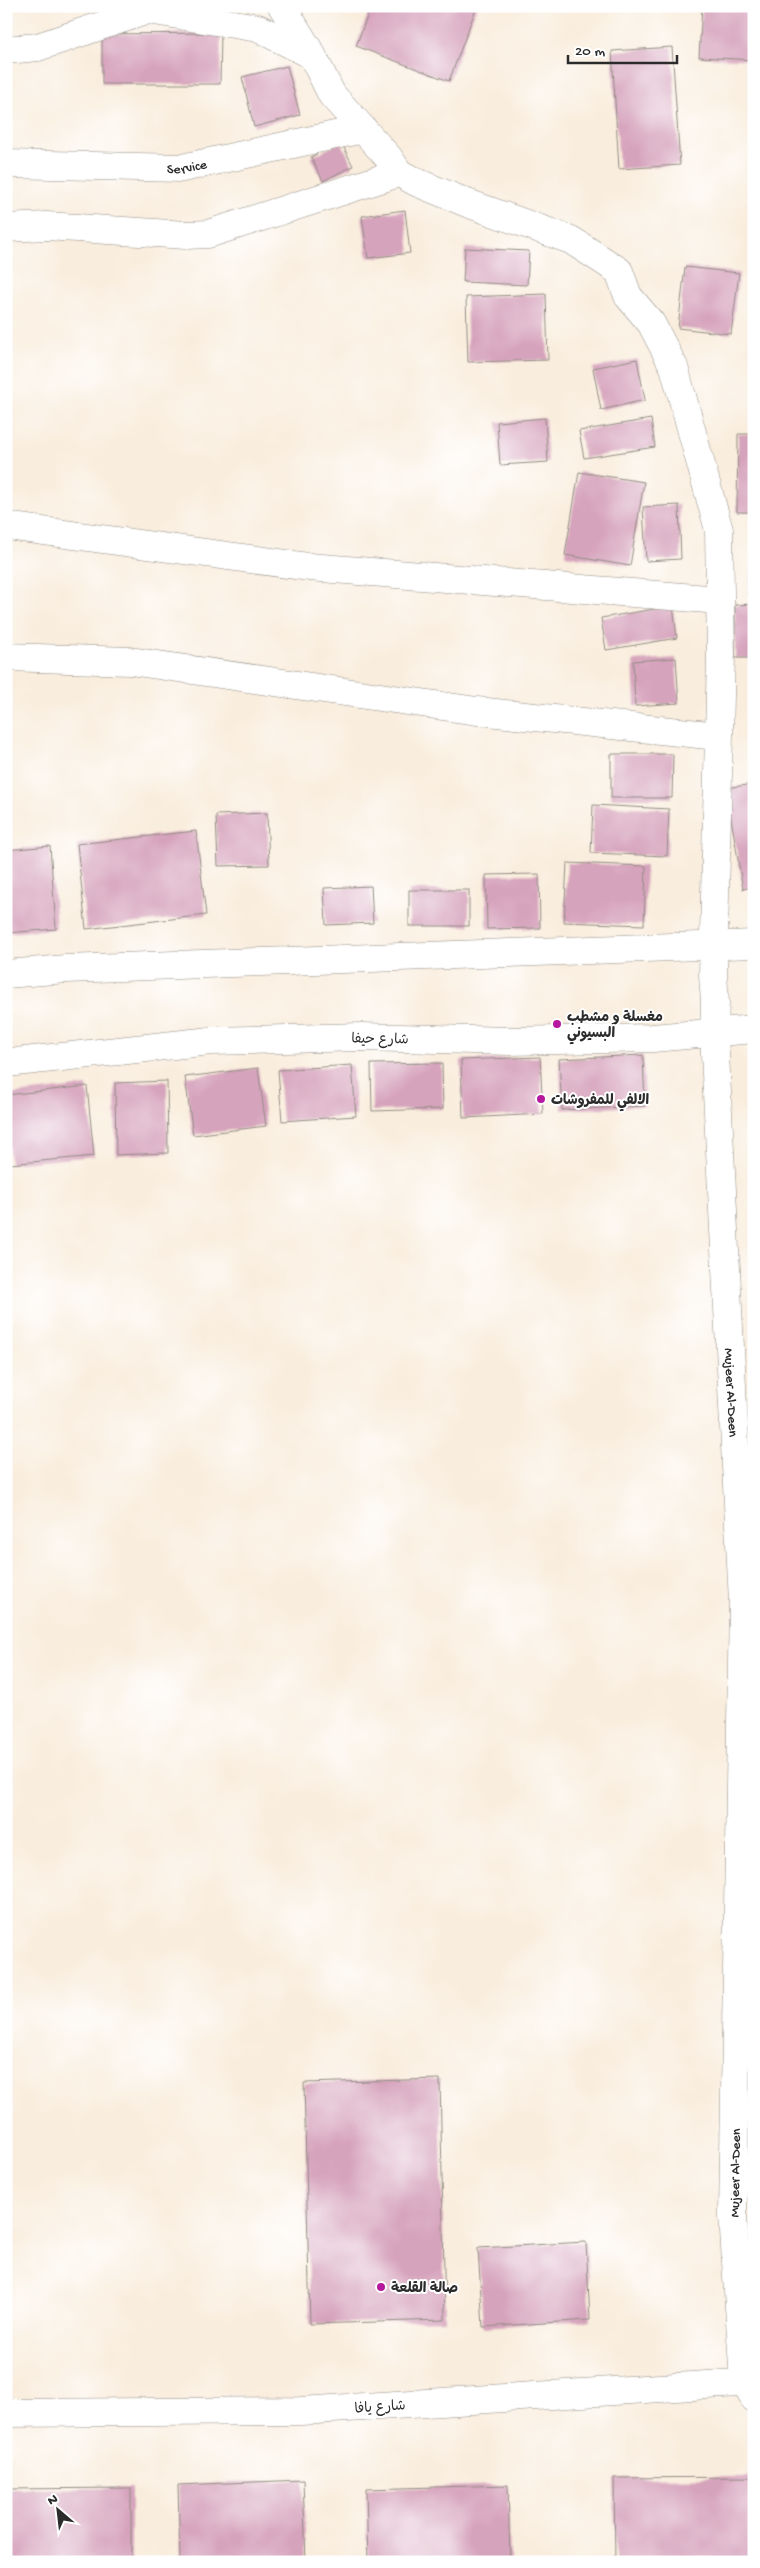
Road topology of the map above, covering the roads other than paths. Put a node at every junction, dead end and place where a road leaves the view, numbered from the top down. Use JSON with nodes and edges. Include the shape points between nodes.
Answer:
{"nodes":[{"id":1,"x":282,"y":6,"type":"edge"},
{"id":2,"x":6,"y":50,"type":"edge"},
{"id":3,"x":312,"y":55,"type":"junction"},
{"id":4,"x":363,"y":130,"type":"junction"},
{"id":5,"x":6,"y":164,"type":"edge"},
{"id":6,"x":399,"y":173,"type":"junction"},
{"id":7,"x":6,"y":228,"type":"edge"},
{"id":8,"x":6,"y":526,"type":"edge"},
{"id":9,"x":720,"y":600,"type":"junction"},
{"id":10,"x":6,"y":658,"type":"edge"},
{"id":11,"x":718,"y":736,"type":"junction"},
{"id":12,"x":714,"y":944,"type":"junction"},
{"id":13,"x":754,"y":944,"type":"edge"},
{"id":14,"x":6,"y":974,"type":"edge"},
{"id":15,"x":754,"y":1029,"type":"edge"},
{"id":16,"x":714,"y":1034,"type":"junction"},
{"id":17,"x":6,"y":1063,"type":"edge"},
{"id":18,"x":748,"y":1603,"type":"edge"},
{"id":19,"x":745,"y":2054,"type":"edge"},
{"id":20,"x":750,"y":2387,"type":"edge"},
{"id":21,"x":6,"y":2413,"type":"edge"}],
"edges":[{"from":1,"to":3,"type":"street"},
{"from":2,"to":3,"type":"street","via":[[38,47],[148,10],[258,28]]},
{"from":3,"to":4,"type":"street","via":[[332,96]]},
{"from":4,"to":5,"type":"street","name":"Service","via":[[182,168]]},
{"from":4,"to":6,"type":"street"},
{"from":6,"to":7,"type":"street","via":[[208,234],[46,226]]},
{"from":6,"to":9,"type":"street","name":"Mujeer Al-Deen","via":[[467,203],[571,240],[619,271],[628,296],[651,323],[674,367],[719,530]]},
{"from":8,"to":9,"type":"street","via":[[309,567]]},
{"from":9,"to":11,"type":"street","name":"Mujeer Al-Deen"},
{"from":10,"to":11,"type":"street","via":[[130,661],[478,711]]},
{"from":11,"to":12,"type":"street","name":"Mujeer Al-Deen"},
{"from":12,"to":13,"type":"street"},
{"from":12,"to":14,"type":"street","via":[[85,968]]},
{"from":12,"to":16,"type":"street","name":"Mujeer Al-Deen"},
{"from":15,"to":16,"type":"street","name":"شارع حيفا"},
{"from":16,"to":17,"type":"street","name":"شارع حيفا","via":[[510,1041],[362,1037],[211,1041]]},
{"from":16,"to":18,"type":"street","name":"Mujeer Al-Deen"},
{"from":18,"to":19,"type":"street","name":"Mujeer Al-Deen"},
{"from":19,"to":20,"type":"street","name":"Mujeer Al-Deen","via":[[732,2216]]},
{"from":20,"to":21,"type":"street","name":"شارع يافا","via":[[301,2411]]}]}
